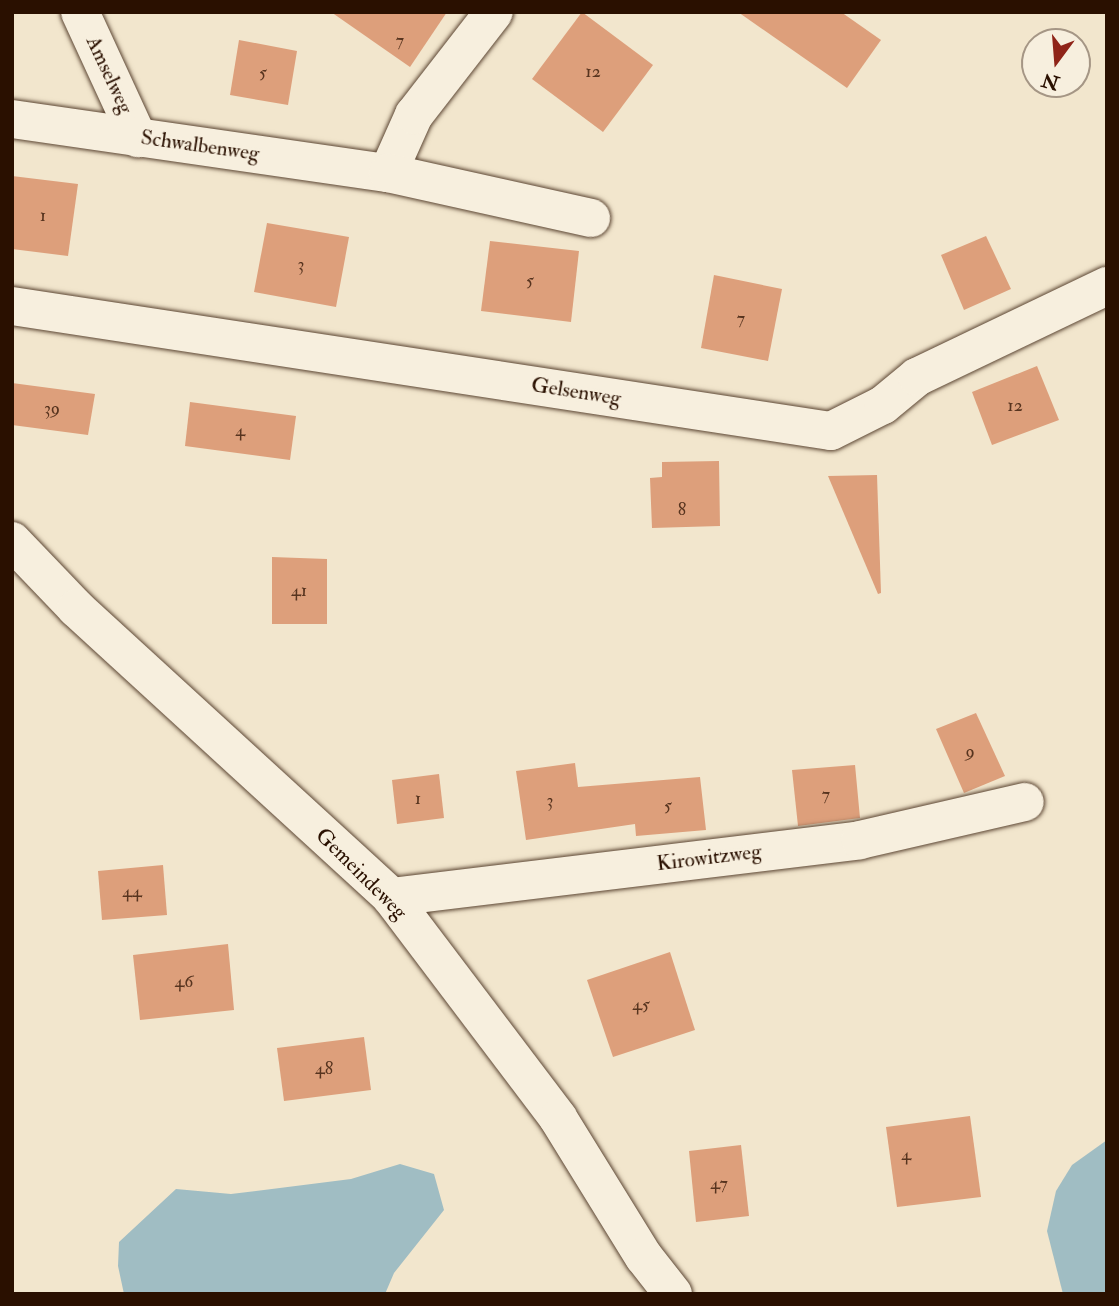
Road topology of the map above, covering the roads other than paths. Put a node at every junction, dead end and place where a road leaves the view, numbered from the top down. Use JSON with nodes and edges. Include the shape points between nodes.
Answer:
{"nodes":[{"id":1,"x":80,"y":12,"type":"edge"},
{"id":2,"x":494,"y":12,"type":"edge"},
{"id":3,"x":12,"y":119,"type":"edge"},
{"id":4,"x":138,"y":138,"type":"junction"},
{"id":5,"x":388,"y":173,"type":"junction"},
{"id":6,"x":591,"y":218,"type":"dead end"},
{"id":7,"x":1107,"y":286,"type":"edge"},
{"id":8,"x":12,"y":306,"type":"edge"},
{"id":9,"x":12,"y":541,"type":"edge"},
{"id":10,"x":1025,"y":803,"type":"dead end"},
{"id":11,"x":391,"y":897,"type":"junction"},
{"id":12,"x":673,"y":1294,"type":"edge"}],
"edges":[{"from":1,"to":4,"type":"street","name":"Amselweg"},
{"from":2,"to":5,"type":"street","via":[[414,115]]},
{"from":3,"to":4,"type":"street","name":"Schwalbenweg"},
{"from":4,"to":5,"type":"street","name":"Schwalbenweg"},
{"from":5,"to":6,"type":"street","name":"Schwalbenweg"},
{"from":7,"to":8,"type":"street","name":"Gelsenweg","via":[[917,377],[883,405],[831,430]]},
{"from":9,"to":11,"type":"street","name":"Gemeindeweg","via":[[76,608]]},
{"from":10,"to":11,"type":"street","name":"Kirowitzweg","via":[[860,840]]},
{"from":11,"to":12,"type":"street","name":"Gemeindeweg","via":[[558,1118],[644,1257]]}]}
